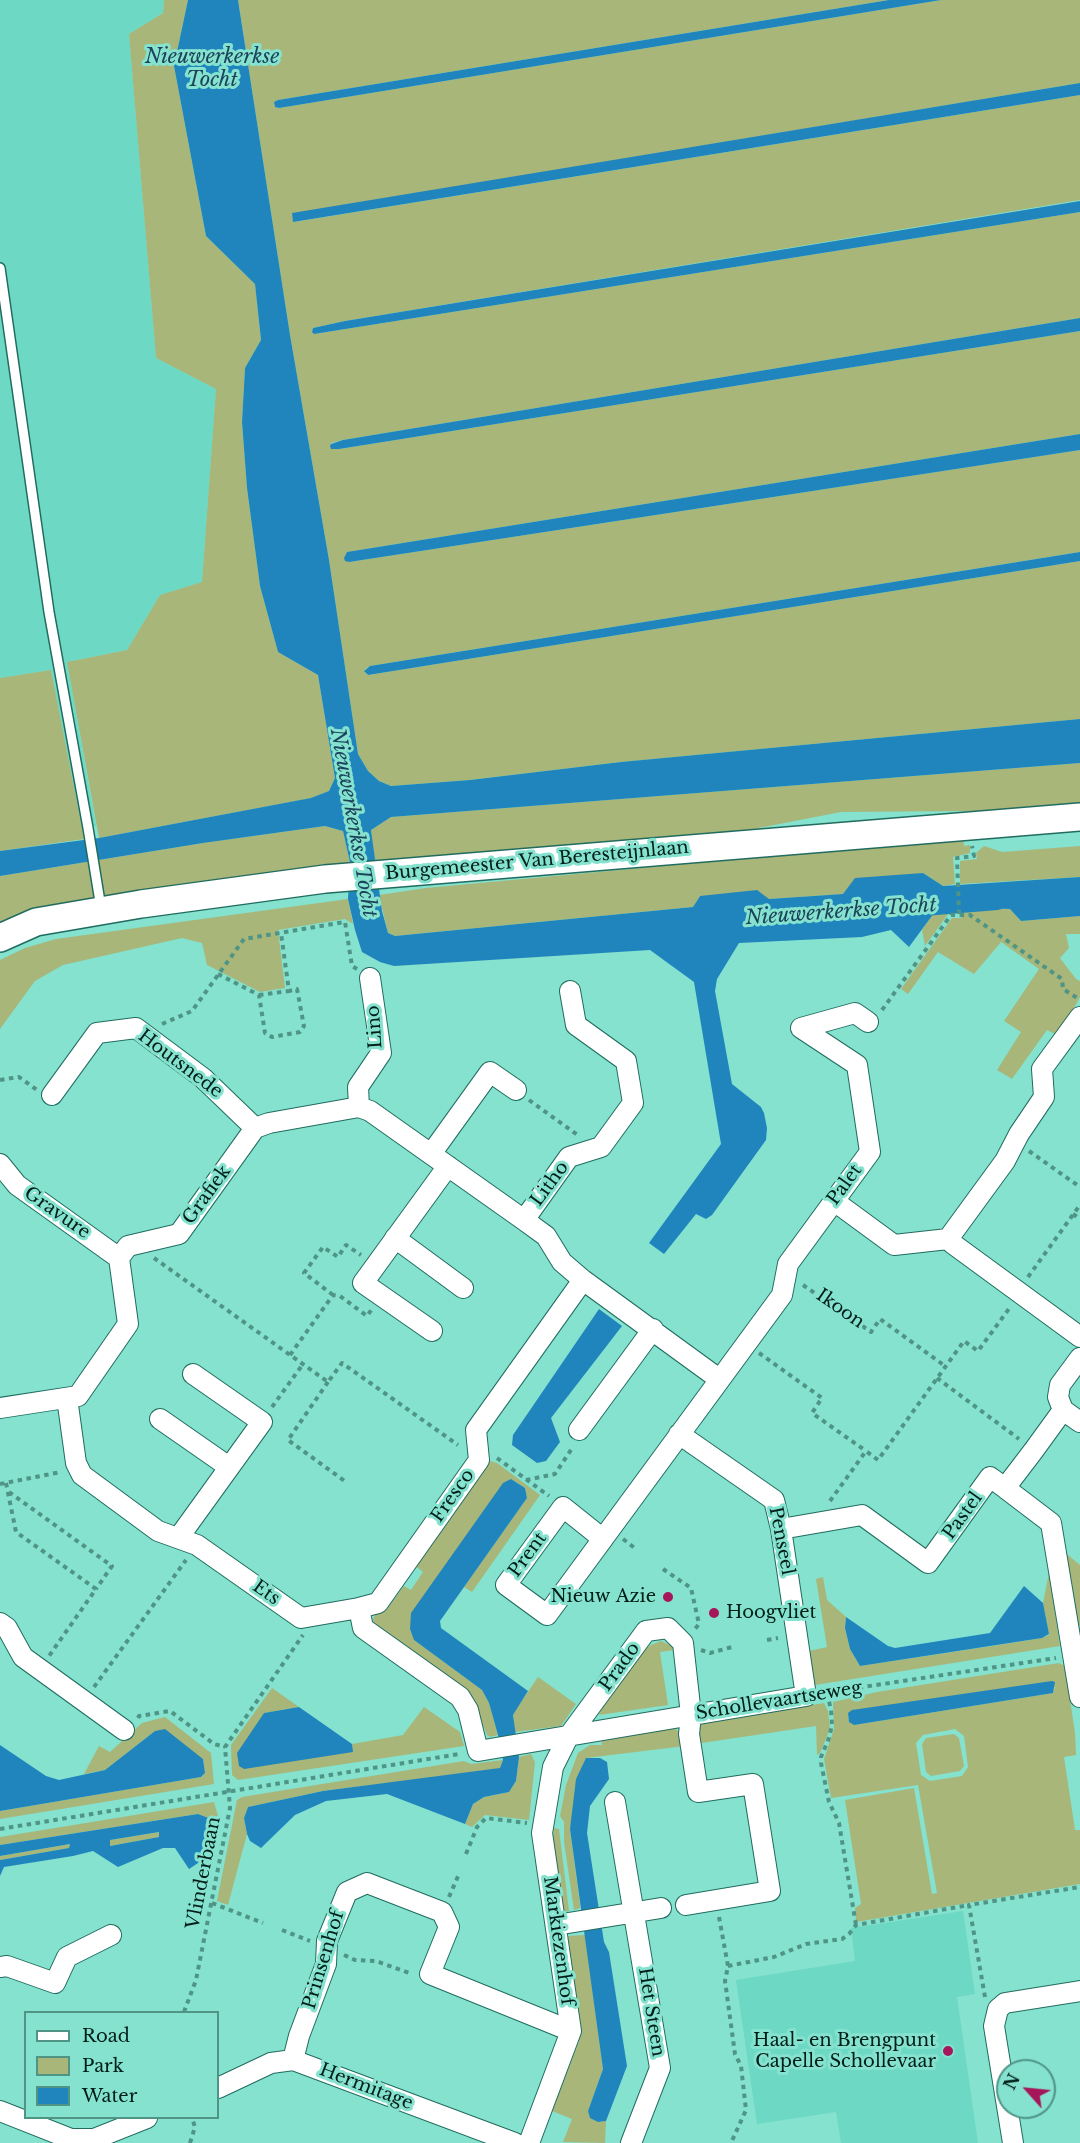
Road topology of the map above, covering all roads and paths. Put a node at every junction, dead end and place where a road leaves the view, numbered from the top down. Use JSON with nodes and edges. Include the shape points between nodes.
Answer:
{"nodes":[{"id":1,"x":0,"y":268,"type":"edge"},
{"id":2,"x":1080,"y":817,"type":"edge"},
{"id":3,"x":957,"y":876,"type":"dead end"},
{"id":4,"x":101,"y":910,"type":"junction"},
{"id":5,"x":959,"y":914,"type":"junction"},
{"id":6,"x":281,"y":933,"type":"junction"},
{"id":7,"x":0,"y":938,"type":"edge"},
{"id":8,"x":218,"y":974,"type":"junction"},
{"id":9,"x":370,"y":978,"type":"joint"},
{"id":10,"x":288,"y":991,"type":"junction"},
{"id":11,"x":570,"y":991,"type":"dead end"},
{"id":12,"x":259,"y":995,"type":"junction"},
{"id":13,"x":1080,"y":1000,"type":"edge"},
{"id":14,"x":1080,"y":1017,"type":"edge"},
{"id":15,"x":868,"y":1022,"type":"joint"},
{"id":16,"x":142,"y":1032,"type":"junction"},
{"id":17,"x":0,"y":1080,"type":"edge"},
{"id":18,"x":516,"y":1090,"type":"joint"},
{"id":19,"x":52,"y":1095,"type":"joint"},
{"id":20,"x":359,"y":1107,"type":"junction"},
{"id":21,"x":255,"y":1128,"type":"junction"},
{"id":22,"x":1015,"y":1141,"type":"junction"},
{"id":23,"x":597,"y":1149,"type":"junction"},
{"id":24,"x":431,"y":1154,"type":"junction"},
{"id":25,"x":0,"y":1164,"type":"edge"},
{"id":26,"x":448,"y":1166,"type":"junction"},
{"id":27,"x":1080,"y":1187,"type":"edge"},
{"id":28,"x":834,"y":1202,"type":"junction"},
{"id":29,"x":1080,"y":1205,"type":"edge"},
{"id":30,"x":1073,"y":1214,"type":"junction"},
{"id":31,"x":1080,"y":1219,"type":"edge"},
{"id":32,"x":525,"y":1220,"type":"junction"},
{"id":33,"x":395,"y":1238,"type":"junction"},
{"id":34,"x":948,"y":1239,"type":"junction"},
{"id":35,"x":135,"y":1244,"type":"junction"},
{"id":36,"x":119,"y":1258,"type":"junction"},
{"id":37,"x":376,"y":1266,"type":"junction"},
{"id":38,"x":583,"y":1280,"type":"junction"},
{"id":39,"x":785,"y":1280,"type":"junction"},
{"id":40,"x":463,"y":1288,"type":"dead end"},
{"id":41,"x":1019,"y":1293,"type":"junction"},
{"id":42,"x":333,"y":1295,"type":"junction"},
{"id":43,"x":381,"y":1296,"type":"junction"},
{"id":44,"x":652,"y":1329,"type":"junction"},
{"id":45,"x":432,"y":1331,"type":"dead end"},
{"id":46,"x":1080,"y":1337,"type":"edge"},
{"id":47,"x":746,"y":1343,"type":"junction"},
{"id":48,"x":291,"y":1355,"type":"junction"},
{"id":49,"x":1080,"y":1358,"type":"edge"},
{"id":50,"x":303,"y":1364,"type":"junction"},
{"id":51,"x":945,"y":1366,"type":"junction"},
{"id":52,"x":193,"y":1374,"type":"dead end"},
{"id":53,"x":937,"y":1378,"type":"junction"},
{"id":54,"x":719,"y":1379,"type":"junction"},
{"id":55,"x":328,"y":1382,"type":"junction"},
{"id":56,"x":67,"y":1398,"type":"junction"},
{"id":57,"x":0,"y":1408,"type":"edge"},
{"id":58,"x":1063,"y":1410,"type":"junction"},
{"id":59,"x":160,"y":1419,"type":"dead end"},
{"id":60,"x":262,"y":1422,"type":"junction"},
{"id":61,"x":1080,"y":1422,"type":"edge"},
{"id":62,"x":579,"y":1430,"type":"joint"},
{"id":63,"x":679,"y":1434,"type":"junction"},
{"id":64,"x":476,"y":1441,"type":"junction"},
{"id":65,"x":1034,"y":1450,"type":"junction"},
{"id":66,"x":866,"y":1451,"type":"junction"},
{"id":67,"x":495,"y":1457,"type":"dead end"},
{"id":68,"x":229,"y":1467,"type":"junction"},
{"id":69,"x":78,"y":1469,"type":"junction"},
{"id":70,"x":526,"y":1480,"type":"junction"},
{"id":71,"x":346,"y":1482,"type":"dead end"},
{"id":72,"x":6,"y":1483,"type":"junction"},
{"id":73,"x":0,"y":1484,"type":"edge"},
{"id":74,"x":1005,"y":1488,"type":"junction"},
{"id":75,"x":8,"y":1492,"type":"junction"},
{"id":76,"x":554,"y":1500,"type":"dead end"},
{"id":77,"x":814,"y":1523,"type":"junction"},
{"id":78,"x":781,"y":1529,"type":"junction"},
{"id":79,"x":603,"y":1539,"type":"junction"},
{"id":80,"x":188,"y":1541,"type":"junction"},
{"id":81,"x":663,"y":1569,"type":"dead end"},
{"id":82,"x":96,"y":1589,"type":"junction"},
{"id":83,"x":359,"y":1608,"type":"junction"},
{"id":84,"x":301,"y":1618,"type":"junction"},
{"id":85,"x":0,"y":1623,"type":"edge"},
{"id":86,"x":682,"y":1643,"type":"junction"},
{"id":87,"x":732,"y":1647,"type":"dead end"},
{"id":88,"x":1073,"y":1655,"type":"junction"},
{"id":89,"x":39,"y":1669,"type":"junction"},
{"id":90,"x":827,"y":1693,"type":"junction"},
{"id":91,"x":806,"y":1696,"type":"junction"},
{"id":92,"x":1080,"y":1697,"type":"edge"},
{"id":93,"x":84,"y":1701,"type":"junction"},
{"id":94,"x":691,"y":1715,"type":"junction"},
{"id":95,"x":124,"y":1730,"type":"joint"},
{"id":96,"x":568,"y":1737,"type":"junction"},
{"id":97,"x":225,"y":1747,"type":"junction"},
{"id":98,"x":486,"y":1750,"type":"junction"},
{"id":99,"x":228,"y":1792,"type":"junction"},
{"id":100,"x":615,"y":1802,"type":"dead end"},
{"id":101,"x":543,"y":1826,"type":"junction"},
{"id":102,"x":0,"y":1829,"type":"edge"},
{"id":103,"x":466,"y":1854,"type":"dead end"},
{"id":104,"x":1080,"y":1887,"type":"edge"},
{"id":105,"x":716,"y":1901,"type":"junction"},
{"id":106,"x":212,"y":1903,"type":"junction"},
{"id":107,"x":686,"y":1905,"type":"dead end"},
{"id":108,"x":969,"y":1905,"type":"junction"},
{"id":109,"x":661,"y":1908,"type":"dead end"},
{"id":110,"x":634,"y":1912,"type":"junction"},
{"id":111,"x":263,"y":1923,"type":"dead end"},
{"id":112,"x":565,"y":1924,"type":"junction"},
{"id":113,"x":856,"y":1925,"type":"junction"},
{"id":114,"x":282,"y":1930,"type":"dead end"},
{"id":115,"x":111,"y":1935,"type":"dead end"},
{"id":116,"x":327,"y":1948,"type":"junction"},
{"id":117,"x":728,"y":1966,"type":"junction"},
{"id":118,"x":0,"y":1967,"type":"edge"},
{"id":119,"x":430,"y":1974,"type":"junction"},
{"id":120,"x":1080,"y":1991,"type":"edge"},
{"id":121,"x":998,"y":2010,"type":"junction"},
{"id":122,"x":185,"y":2011,"type":"edge"},
{"id":123,"x":570,"y":2031,"type":"junction"},
{"id":124,"x":293,"y":2060,"type":"junction"},
{"id":125,"x":219,"y":2088,"type":"edge"},
{"id":126,"x":0,"y":2111,"type":"edge"},
{"id":127,"x":144,"y":2119,"type":"edge"},
{"id":128,"x":192,"y":2119,"type":"edge"},
{"id":129,"x":70,"y":2141,"type":"edge"},
{"id":130,"x":510,"y":2142,"type":"edge"},
{"id":131,"x":190,"y":2143,"type":"edge"},
{"id":132,"x":529,"y":2143,"type":"edge"},
{"id":133,"x":631,"y":2143,"type":"edge"},
{"id":134,"x":731,"y":2143,"type":"edge"},
{"id":135,"x":1013,"y":2143,"type":"edge"}],
"edges":[{"from":1,"to":4,"type":"lane","via":[[49,612]]},
{"from":2,"to":4,"type":"main road","name":"Burgemeester Van Beresteijnlaan","via":[[398,872]]},
{"from":3,"to":5,"type":"path"},
{"from":4,"to":7,"type":"main road","name":"Burgemeester Van Beresteijnlaan","via":[[36,922]]},
{"from":5,"to":13,"type":"path","via":[[970,915],[1062,979],[1063,989]]},
{"from":5,"to":15,"type":"path","via":[[951,915],[873,1024]]},
{"from":6,"to":8,"type":"path","via":[[244,939]]},
{"from":6,"to":9,"type":"path","via":[[345,922],[352,966]]},
{"from":6,"to":10,"type":"path"},
{"from":8,"to":12,"type":"path"},
{"from":8,"to":16,"type":"path","via":[[192,1011]]},
{"from":9,"to":20,"type":"street","name":"Lino","via":[[381,1053],[358,1087]]},
{"from":10,"to":12,"type":"path"},
{"from":10,"to":12,"type":"path","via":[[297,989],[304,1026],[300,1032],[272,1037],[265,1033]]},
{"from":11,"to":23,"type":"street","via":[[576,1025],[626,1061],[633,1103]]},
{"from":14,"to":22,"type":"street","via":[[1042,1069],[1044,1096]]},
{"from":15,"to":28,"type":"street","name":"Palet","via":[[855,1013],[801,1028],[857,1065],[870,1152]]},
{"from":16,"to":19,"type":"street","name":"Houtsnede","via":[[136,1028],[97,1033]]},
{"from":16,"to":21,"type":"street","name":"Houtsnede","via":[[203,1078]]},
{"from":17,"to":19,"type":"path","via":[[19,1077],[50,1098]]},
{"from":18,"to":23,"type":"path"},
{"from":18,"to":24,"type":"street","via":[[490,1072]]},
{"from":20,"to":21,"type":"street"},
{"from":20,"to":24,"type":"street","via":[[370,1110]]},
{"from":21,"to":35,"type":"street","name":"Grafiek","via":[[179,1234]]},
{"from":22,"to":27,"type":"path"},
{"from":22,"to":34,"type":"street","via":[[1005,1161]]},
{"from":23,"to":32,"type":"street","name":"Litho","via":[[569,1157]]},
{"from":24,"to":26,"type":"street"},
{"from":25,"to":36,"type":"street","name":"Gravure","via":[[17,1185]]},
{"from":26,"to":32,"type":"street"},
{"from":26,"to":33,"type":"street"},
{"from":28,"to":34,"type":"street","via":[[894,1245]]},
{"from":28,"to":39,"type":"street","name":"Palet","via":[[788,1264]]},
{"from":29,"to":30,"type":"path"},
{"from":30,"to":31,"type":"path"},
{"from":30,"to":41,"type":"path"},
{"from":32,"to":38,"type":"street","via":[[546,1236],[562,1263]]},
{"from":33,"to":37,"type":"street"},
{"from":33,"to":40,"type":"street"},
{"from":34,"to":41,"type":"street"},
{"from":35,"to":36,"type":"street","name":"Grafiek","via":[[128,1246]]},
{"from":35,"to":48,"type":"path"},
{"from":36,"to":56,"type":"street","via":[[128,1324],[78,1396]]},
{"from":37,"to":42,"type":"path","via":[[346,1245],[338,1257],[323,1247],[304,1273]]},
{"from":37,"to":43,"type":"street","via":[[363,1283]]},
{"from":38,"to":44,"type":"street"},
{"from":38,"to":64,"type":"street","name":"Fresco","via":[[476,1430]]},
{"from":39,"to":47,"type":"street","name":"Palet","via":[[782,1295]]},
{"from":39,"to":51,"type":"path","name":"Ikoon","via":[[807,1286],[871,1332],[880,1319]]},
{"from":41,"to":46,"type":"street"},
{"from":41,"to":51,"type":"path","via":[[978,1351],[964,1341]]},
{"from":42,"to":43,"type":"path","via":[[367,1316]]},
{"from":42,"to":48,"type":"path"},
{"from":43,"to":45,"type":"street"},
{"from":44,"to":54,"type":"street"},
{"from":44,"to":62,"type":"street"},
{"from":47,"to":54,"type":"street","name":"Palet"},
{"from":47,"to":66,"type":"path","via":[[822,1398],[812,1413]]},
{"from":48,"to":50,"type":"path"},
{"from":49,"to":58,"type":"street","via":[[1060,1385],[1058,1397]]},
{"from":50,"to":55,"type":"path"},
{"from":50,"to":60,"type":"path"},
{"from":51,"to":53,"type":"path"},
{"from":52,"to":60,"type":"street"},
{"from":53,"to":65,"type":"path"},
{"from":53,"to":66,"type":"path","via":[[878,1460]]},
{"from":54,"to":63,"type":"street","name":"Prent"},
{"from":55,"to":64,"type":"path","via":[[342,1363],[459,1446]]},
{"from":55,"to":71,"type":"path","via":[[288,1440]]},
{"from":56,"to":57,"type":"street"},
{"from":56,"to":69,"type":"street"},
{"from":58,"to":61,"type":"street"},
{"from":58,"to":65,"type":"street","name":"Pastel"},
{"from":59,"to":68,"type":"street"},
{"from":60,"to":68,"type":"street"},
{"from":62,"to":70,"type":"path","via":[[579,1439],[555,1474]]},
{"from":63,"to":78,"type":"street","name":"Penseel","via":[[774,1500]]},
{"from":63,"to":79,"type":"street","name":"Prent"},
{"from":64,"to":83,"type":"street","name":"Fresco","via":[[479,1460],[378,1603]]},
{"from":65,"to":74,"type":"street","name":"Pastel"},
{"from":66,"to":77,"type":"path"},
{"from":67,"to":70,"type":"path"},
{"from":68,"to":80,"type":"street"},
{"from":69,"to":72,"type":"path"},
{"from":69,"to":80,"type":"street","name":"Ets","via":[[82,1476],[158,1531]]},
{"from":70,"to":76,"type":"path"},
{"from":72,"to":73,"type":"path"},
{"from":72,"to":75,"type":"path"},
{"from":74,"to":77,"type":"street","name":"Pastel","via":[[990,1477],[928,1563],[862,1515]]},
{"from":74,"to":88,"type":"street","via":[[1051,1523]]},
{"from":75,"to":82,"type":"path","via":[[16,1532]]},
{"from":75,"to":82,"type":"path","via":[[112,1566]]},
{"from":77,"to":78,"type":"street","name":"Pastel"},
{"from":78,"to":91,"type":"street","name":"Penseel"},
{"from":79,"to":79,"type":"street","name":"Prent","via":[[562,1508],[506,1585],[548,1615]]},
{"from":80,"to":84,"type":"street","name":"Ets"},
{"from":80,"to":93,"type":"path"},
{"from":81,"to":86,"type":"path","via":[[692,1588],[699,1624]]},
{"from":82,"to":89,"type":"path"},
{"from":83,"to":84,"type":"street"},
{"from":83,"to":98,"type":"street","via":[[363,1628],[460,1697]]},
{"from":84,"to":97,"type":"path","via":[[306,1631]]},
{"from":85,"to":89,"type":"street","via":[[23,1657]]},
{"from":86,"to":87,"type":"path","via":[[710,1653]]},
{"from":86,"to":94,"type":"street"},
{"from":86,"to":96,"type":"street","name":"Prado","via":[[668,1628],[646,1631]]},
{"from":88,"to":90,"type":"path","name":"Schollevaartseweg"},
{"from":88,"to":92,"type":"street"},
{"from":89,"to":93,"type":"street"},
{"from":90,"to":91,"type":"path","name":"Schollevaartseweg"},
{"from":90,"to":113,"type":"path","via":[[832,1725],[821,1763],[829,1802],[839,1823]]},
{"from":91,"to":94,"type":"street","name":"Schollevaartseweg"},
{"from":93,"to":95,"type":"street"},
{"from":94,"to":96,"type":"street","name":"Schollevaartseweg"},
{"from":94,"to":105,"type":"street","via":[[688,1734],[698,1792],[753,1784],[770,1892]]},
{"from":95,"to":97,"type":"path","via":[[139,1716],[170,1711],[214,1744]]},
{"from":96,"to":98,"type":"street","name":"Schollevaartseweg"},
{"from":96,"to":101,"type":"street","name":"Markiezenhof","via":[[553,1767]]},
{"from":97,"to":99,"type":"path","name":"Vlinderbaan"},
{"from":98,"to":99,"type":"path"},
{"from":99,"to":102,"type":"path"},
{"from":99,"to":106,"type":"path","name":"Vlinderbaan","via":[[231,1808]]},
{"from":100,"to":110,"type":"street","name":"Het Steen"},
{"from":101,"to":103,"type":"path","via":[[486,1818],[477,1827]]},
{"from":101,"to":112,"type":"street","name":"Markiezenhof"},
{"from":104,"to":108,"type":"path"},
{"from":105,"to":107,"type":"street"},
{"from":105,"to":117,"type":"path"},
{"from":106,"to":111,"type":"path"},
{"from":106,"to":122,"type":"path","name":"Vlinderbaan","via":[[196,1980]]},
{"from":108,"to":113,"type":"path"},
{"from":108,"to":121,"type":"path","via":[[984,1994]]},
{"from":109,"to":110,"type":"street"},
{"from":110,"to":112,"type":"street"},
{"from":110,"to":133,"type":"street","name":"Het Steen","via":[[660,2068]]},
{"from":112,"to":123,"type":"street","name":"Markiezenhof"},
{"from":113,"to":117,"type":"path","via":[[842,1939],[806,1944],[774,1957]]},
{"from":114,"to":116,"type":"path"},
{"from":115,"to":118,"type":"street","via":[[67,1957],[55,1983]]},
{"from":116,"to":119,"type":"path","via":[[355,1960],[376,1960],[420,1977]]},
{"from":116,"to":119,"type":"street","name":"Prinsenhof","via":[[347,1892],[367,1883],[442,1912],[449,1927]]},
{"from":116,"to":124,"type":"street","name":"Prinsenhof","via":[[326,1964]]},
{"from":117,"to":134,"type":"path","via":[[725,1981],[746,2109]]},
{"from":119,"to":123,"type":"street"},
{"from":120,"to":121,"type":"street","via":[[1005,2003]]},
{"from":121,"to":135,"type":"street","via":[[994,2026]]},
{"from":123,"to":132,"type":"street","name":"Markiezenhof"},
{"from":124,"to":125,"type":"street","via":[[271,2063]]},
{"from":124,"to":130,"type":"street","name":"Hermitage"},
{"from":126,"to":129,"type":"street"},
{"from":127,"to":129,"type":"street","via":[[94,2139]]},
{"from":128,"to":131,"type":"path","via":[[195,2127]]}]}
